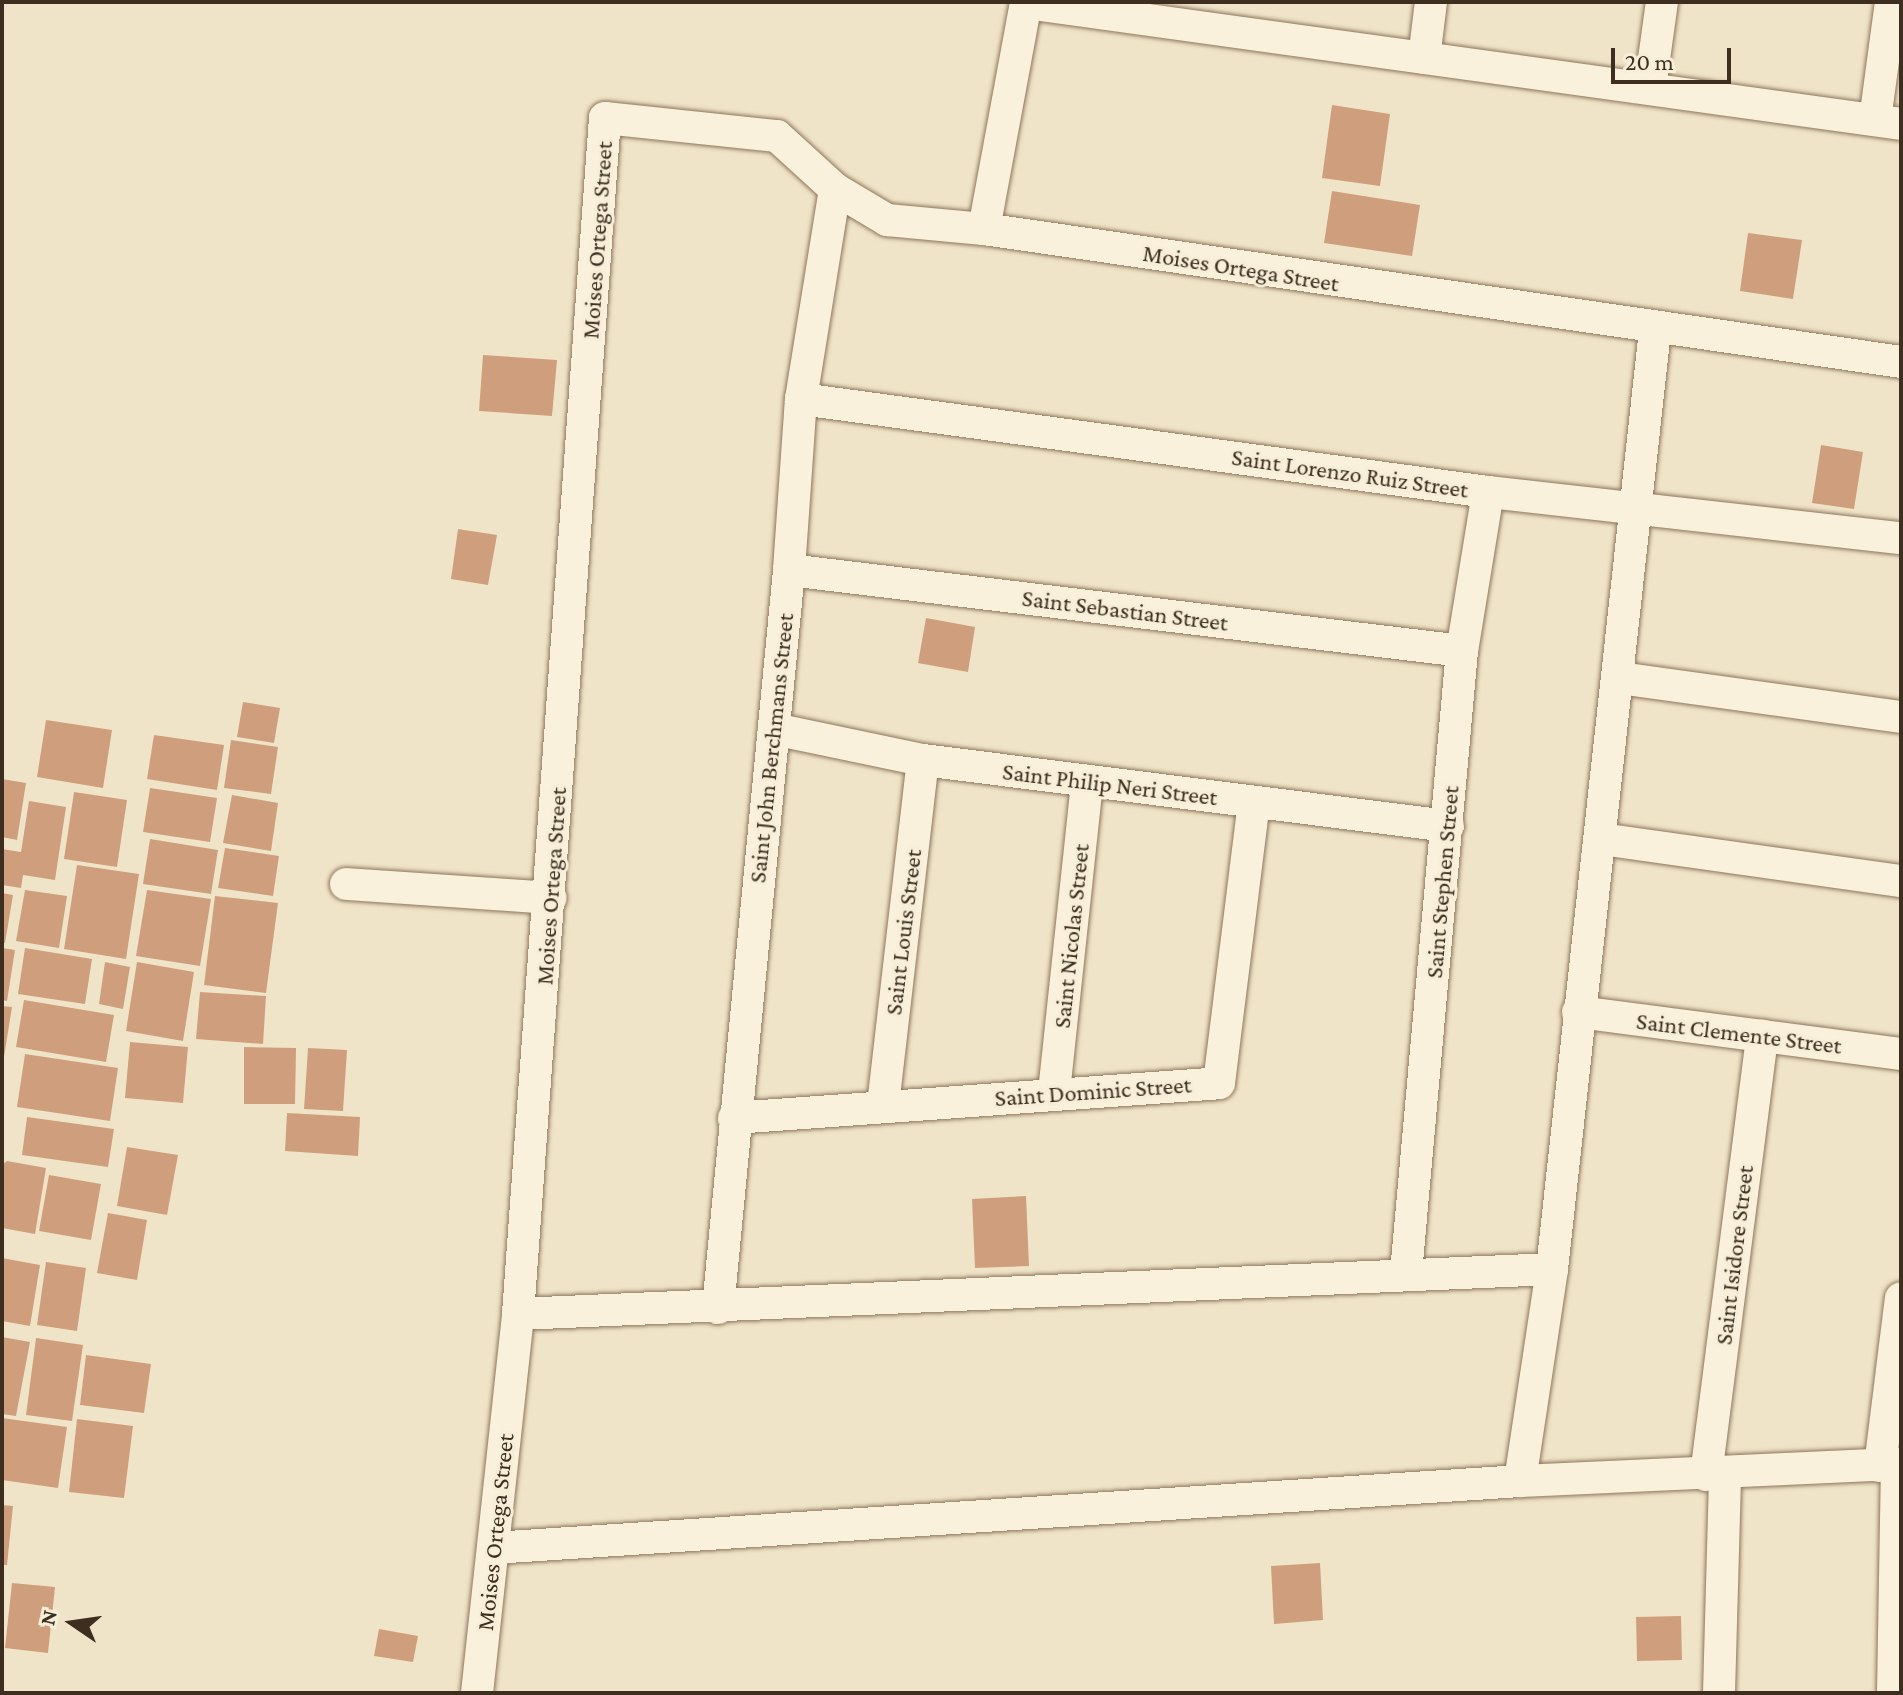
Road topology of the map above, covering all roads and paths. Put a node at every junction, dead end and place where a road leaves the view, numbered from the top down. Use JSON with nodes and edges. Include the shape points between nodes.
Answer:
{"nodes":[{"id":1,"x":1431,"y":2,"type":"edge"},
{"id":2,"x":1662,"y":2,"type":"edge"},
{"id":3,"x":1891,"y":2,"type":"edge"},
{"id":4,"x":1026,"y":3,"type":"edge"},
{"id":5,"x":1424,"y":58,"type":"junction"},
{"id":6,"x":1650,"y":88,"type":"junction"},
{"id":7,"x":1888,"y":122,"type":"edge"},
{"id":8,"x":835,"y":189,"type":"junction"},
{"id":9,"x":984,"y":229,"type":"junction"},
{"id":10,"x":1655,"y":330,"type":"junction"},
{"id":11,"x":1901,"y":362,"type":"edge"},
{"id":12,"x":801,"y":399,"type":"junction"},
{"id":13,"x":1488,"y":492,"type":"junction"},
{"id":14,"x":1635,"y":507,"type":"junction"},
{"id":15,"x":1901,"y":538,"type":"edge"},
{"id":16,"x":789,"y":570,"type":"junction"},
{"id":17,"x":1462,"y":651,"type":"junction"},
{"id":18,"x":1620,"y":678,"type":"junction"},
{"id":19,"x":1901,"y":717,"type":"edge"},
{"id":20,"x":774,"y":729,"type":"junction"},
{"id":21,"x":923,"y":760,"type":"junction"},
{"id":22,"x":1087,"y":781,"type":"junction"},
{"id":23,"x":1254,"y":803,"type":"junction"},
{"id":24,"x":1448,"y":826,"type":"junction"},
{"id":25,"x":1601,"y":839,"type":"junction"},
{"id":26,"x":1901,"y":881,"type":"edge"},
{"id":27,"x":346,"y":884,"type":"dead end"},
{"id":28,"x":551,"y":898,"type":"junction"},
{"id":29,"x":1578,"y":1012,"type":"junction"},
{"id":30,"x":1762,"y":1036,"type":"junction"},
{"id":31,"x":1901,"y":1054,"type":"edge"},
{"id":32,"x":1054,"y":1092,"type":"junction"},
{"id":33,"x":883,"y":1105,"type":"junction"},
{"id":34,"x":734,"y":1118,"type":"junction"},
{"id":35,"x":1552,"y":1269,"type":"junction"},
{"id":36,"x":1406,"y":1273,"type":"junction"},
{"id":37,"x":1901,"y":1298,"type":"edge"},
{"id":38,"x":718,"y":1308,"type":"junction"},
{"id":39,"x":518,"y":1314,"type":"junction"},
{"id":40,"x":1893,"y":1465,"type":"edge"},
{"id":41,"x":1715,"y":1474,"type":"junction"},
{"id":42,"x":1520,"y":1481,"type":"junction"},
{"id":43,"x":493,"y":1548,"type":"junction"},
{"id":44,"x":477,"y":1693,"type":"edge"},
{"id":45,"x":1719,"y":1693,"type":"edge"},
{"id":46,"x":1893,"y":1693,"type":"edge"}],
"edges":[{"from":1,"to":5,"type":"street"},
{"from":2,"to":6,"type":"street"},
{"from":3,"to":7,"type":"street"},
{"from":4,"to":5,"type":"street"},
{"from":4,"to":9,"type":"street"},
{"from":5,"to":6,"type":"street"},
{"from":6,"to":7,"type":"street"},
{"from":8,"to":9,"type":"street","name":"Moises Ortega Street","via":[[887,220]]},
{"from":8,"to":12,"type":"street","name":"Saint John Berchmans Street"},
{"from":8,"to":28,"type":"street","name":"Moises Ortega Street","via":[[777,136],[605,118]]},
{"from":9,"to":10,"type":"street","name":"Moises Ortega Street"},
{"from":10,"to":11,"type":"street","name":"Moises Ortega Street"},
{"from":10,"to":14,"type":"street"},
{"from":12,"to":13,"type":"street","name":"Saint Lorenzo Ruiz Street"},
{"from":12,"to":16,"type":"street","name":"Saint John Berchmans Street"},
{"from":13,"to":14,"type":"street","name":"Saint Lorenzo Ruiz Street"},
{"from":13,"to":17,"type":"street","name":"Saint Stephen Street"},
{"from":14,"to":15,"type":"street","name":"Saint Lorenzo Ruiz Street"},
{"from":14,"to":18,"type":"street"},
{"from":16,"to":17,"type":"street","name":"Saint Sebastian Street"},
{"from":16,"to":20,"type":"street","name":"Saint John Berchmans Street"},
{"from":17,"to":24,"type":"street","name":"Saint Stephen Street"},
{"from":18,"to":19,"type":"street"},
{"from":18,"to":25,"type":"street"},
{"from":20,"to":21,"type":"street","name":"Saint Philip Neri Street"},
{"from":20,"to":34,"type":"street","name":"Saint John Berchmans Street"},
{"from":21,"to":22,"type":"street","name":"Saint Philip Neri Street"},
{"from":21,"to":33,"type":"street","name":"Saint Louis Street"},
{"from":22,"to":23,"type":"street","name":"Saint Philip Neri Street"},
{"from":22,"to":32,"type":"street","name":"Saint Nicolas Street"},
{"from":23,"to":24,"type":"street","name":"Saint Philip Neri Street"},
{"from":23,"to":32,"type":"street","name":"Saint Dominic Street","via":[[1219,1083]]},
{"from":24,"to":36,"type":"street","name":"Saint Stephen Street"},
{"from":25,"to":26,"type":"street"},
{"from":25,"to":29,"type":"street"},
{"from":27,"to":28,"type":"street"},
{"from":28,"to":39,"type":"street","name":"Moises Ortega Street"},
{"from":29,"to":30,"type":"street","name":"Saint Clemente Street"},
{"from":29,"to":35,"type":"street"},
{"from":30,"to":31,"type":"street","name":"Saint Clemente Street"},
{"from":30,"to":41,"type":"street","name":"Saint Isidore Street"},
{"from":32,"to":33,"type":"street","name":"Saint Dominic Street"},
{"from":33,"to":34,"type":"street","name":"Saint Dominic Street"},
{"from":34,"to":38,"type":"street","name":"Saint John Berchmans Street"},
{"from":35,"to":36,"type":"street"},
{"from":35,"to":42,"type":"street"},
{"from":36,"to":38,"type":"street"},
{"from":37,"to":40,"type":"street"},
{"from":38,"to":39,"type":"street"},
{"from":39,"to":43,"type":"street","name":"Moises Ortega Street"},
{"from":40,"to":41,"type":"street"},
{"from":40,"to":46,"type":"street"},
{"from":41,"to":42,"type":"street"},
{"from":41,"to":45,"type":"street","name":"Saint Isidore Street"},
{"from":42,"to":43,"type":"street"},
{"from":43,"to":44,"type":"street","name":"Moises Ortega Street"}]}
